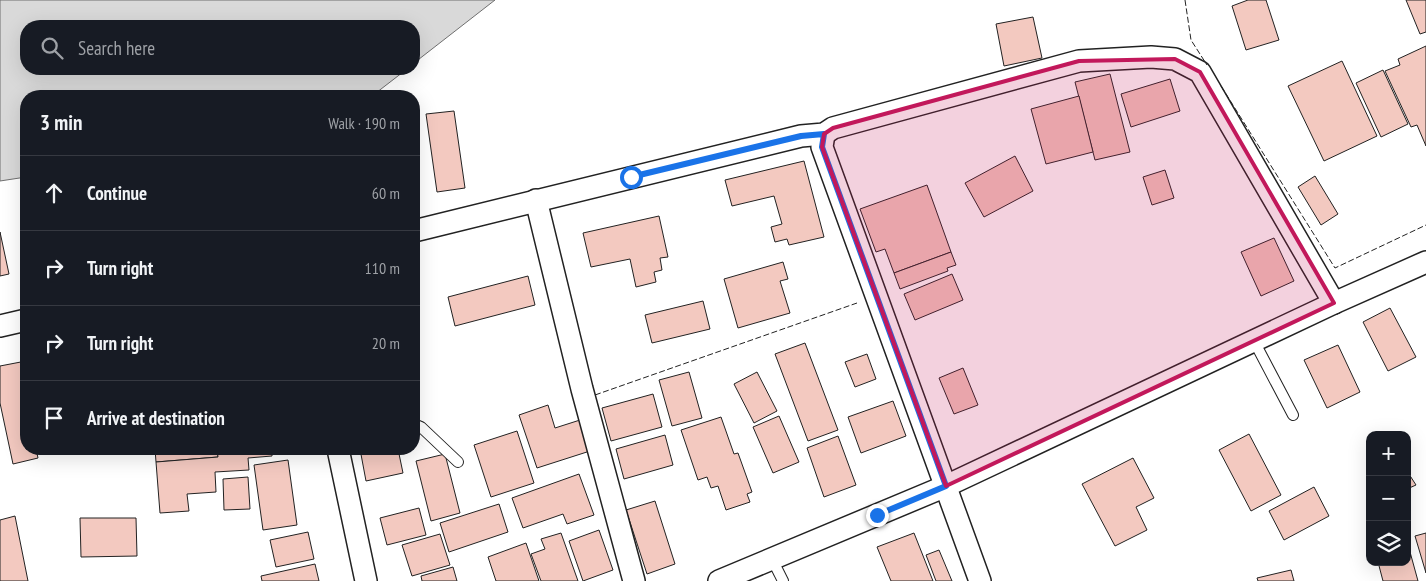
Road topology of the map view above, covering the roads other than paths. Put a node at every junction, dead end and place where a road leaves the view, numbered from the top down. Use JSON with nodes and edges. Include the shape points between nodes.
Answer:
{"nodes":[{"id":1,"x":824,"y":134,"type":"junction"},
{"id":2,"x":536,"y":200,"type":"junction"},
{"id":3,"x":420,"y":229,"type":"edge"},
{"id":4,"x":1426,"y":262,"type":"edge"},
{"id":5,"x":1334,"y":303,"type":"junction"},
{"id":6,"x":20,"y":321,"type":"edge"},
{"id":7,"x":0,"y":326,"type":"edge"},
{"id":8,"x":1254,"y":341,"type":"junction"},
{"id":9,"x":1293,"y":415,"type":"dead end"},
{"id":10,"x":420,"y":427,"type":"edge"},
{"id":11,"x":339,"y":455,"type":"edge"},
{"id":12,"x":458,"y":462,"type":"dead end"},
{"id":13,"x":946,"y":486,"type":"junction"},
{"id":14,"x":772,"y":559,"type":"junction"},
{"id":15,"x":366,"y":581,"type":"edge"},
{"id":16,"x":634,"y":581,"type":"edge"},
{"id":17,"x":718,"y":581,"type":"edge"},
{"id":18,"x":783,"y":581,"type":"edge"},
{"id":19,"x":980,"y":581,"type":"edge"}],
"edges":[{"from":1,"to":2,"type":"street","via":[[801,136]]},
{"from":1,"to":5,"type":"street","via":[[833,128],[1079,61],[1175,59],[1200,72]]},
{"from":1,"to":13,"type":"street","via":[[822,147]]},
{"from":2,"to":3,"type":"street"},
{"from":2,"to":16,"type":"street","via":[[582,389]]},
{"from":4,"to":5,"type":"street"},
{"from":5,"to":8,"type":"street"},
{"from":6,"to":7,"type":"street"},
{"from":8,"to":9,"type":"lane"},
{"from":8,"to":13,"type":"street"},
{"from":10,"to":12,"type":"lane"},
{"from":11,"to":15,"type":"street"},
{"from":13,"to":14,"type":"street"},
{"from":13,"to":19,"type":"street"},
{"from":14,"to":17,"type":"street"},
{"from":14,"to":18,"type":"lane"}]}
